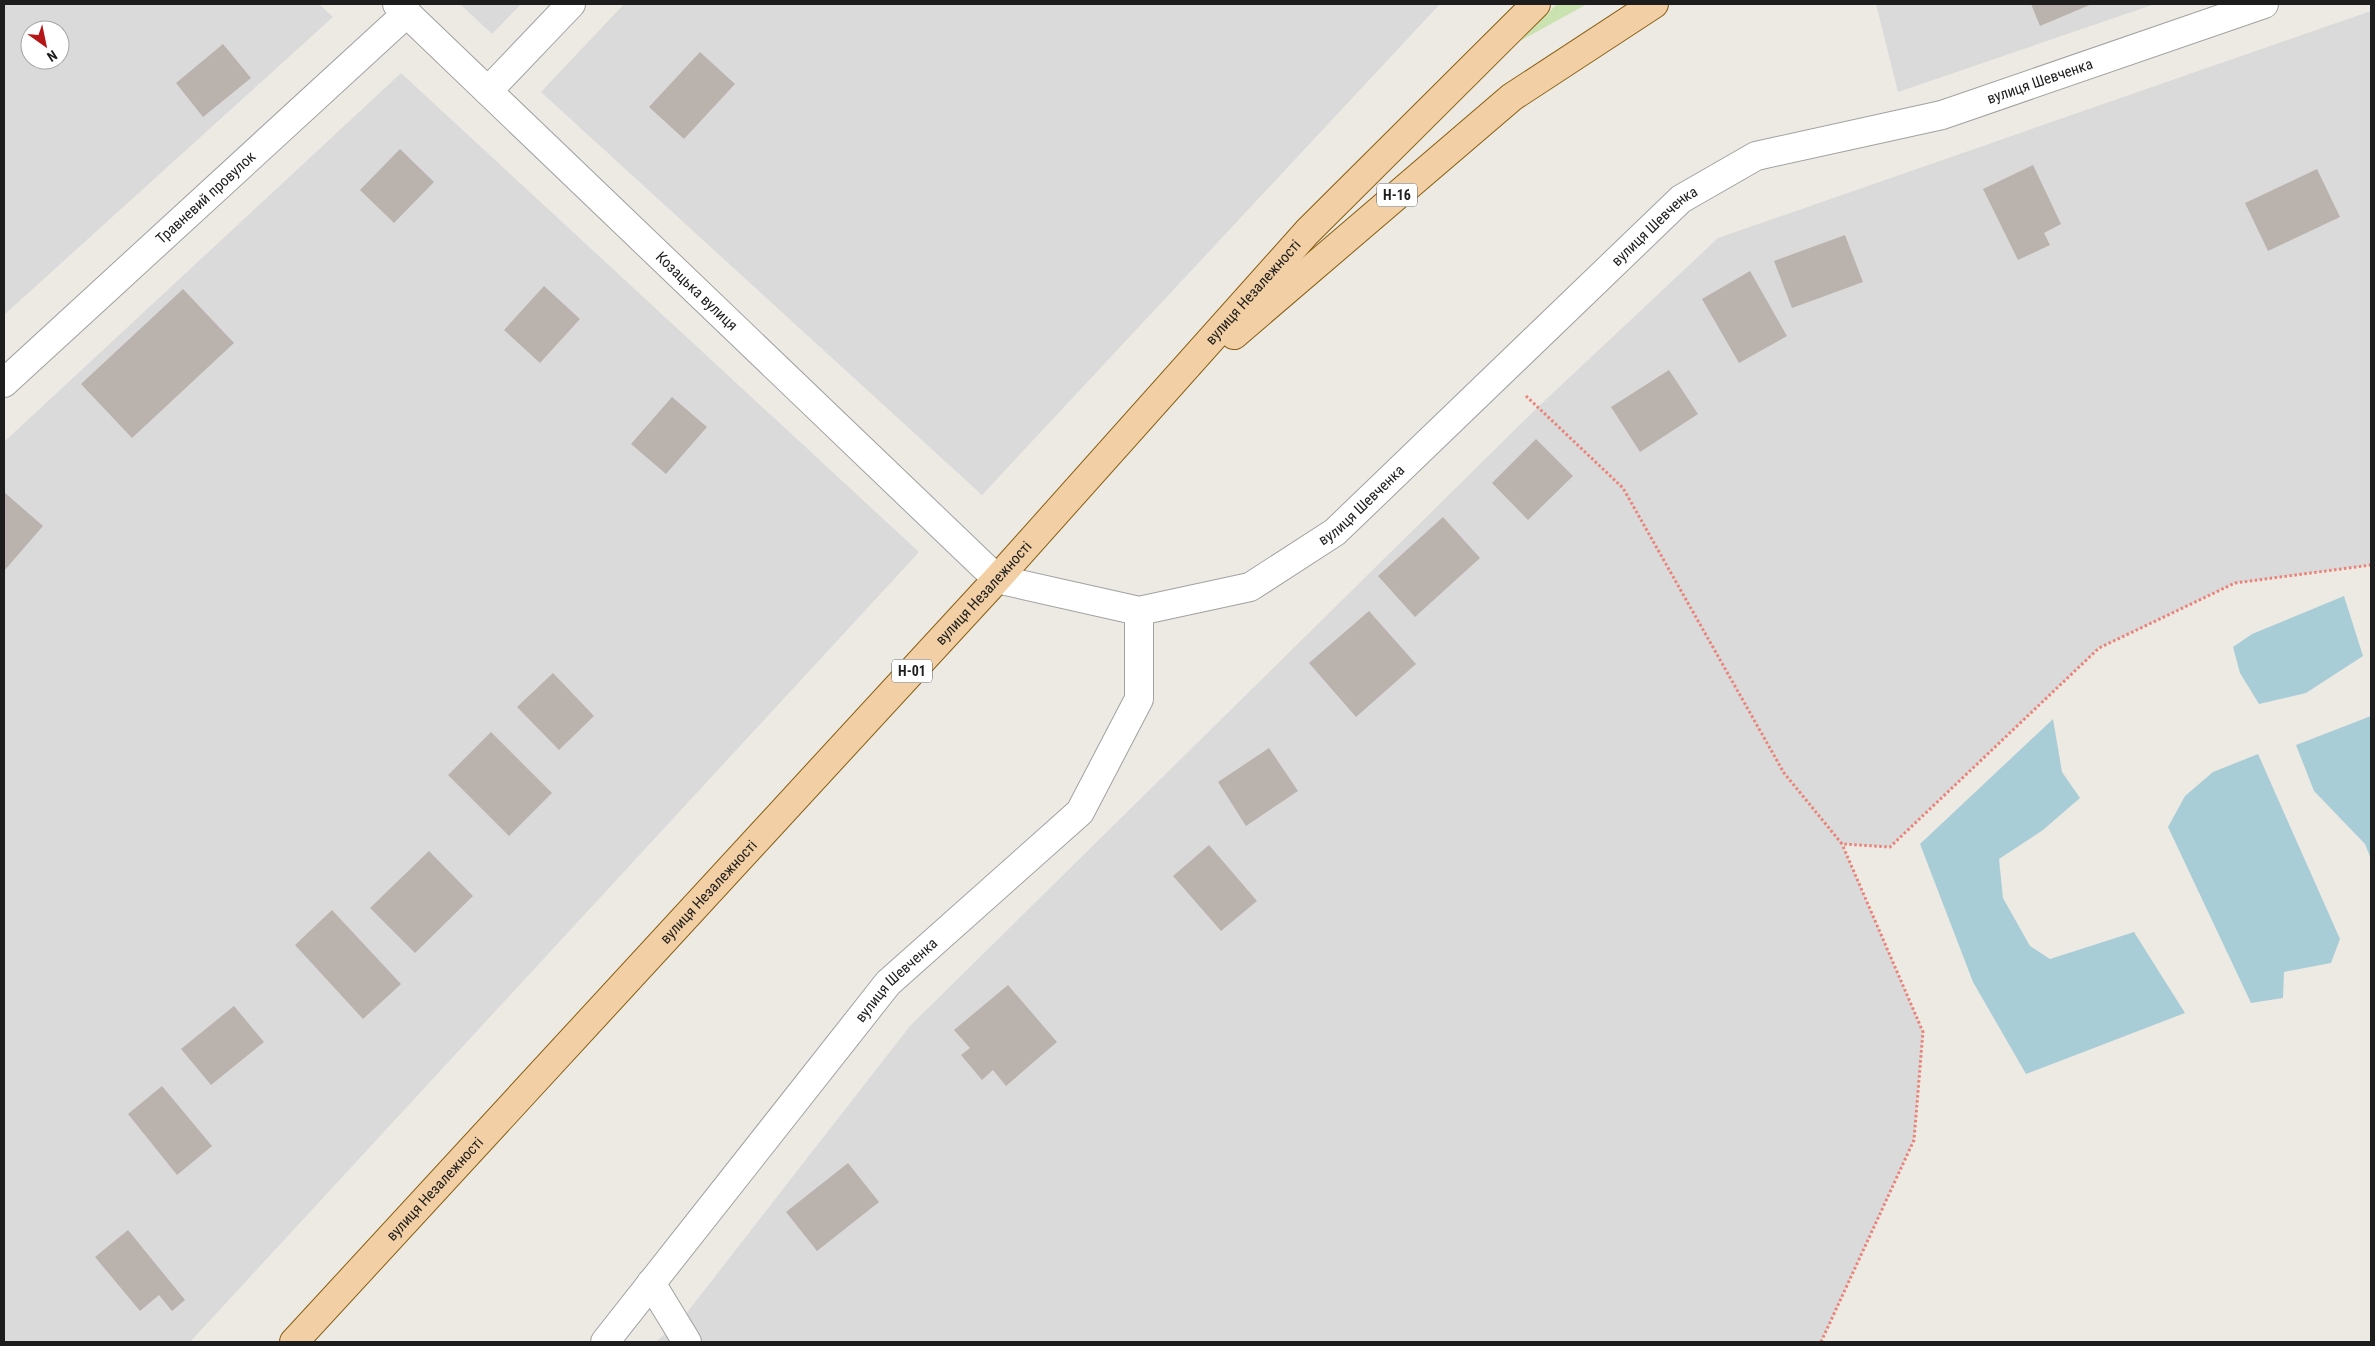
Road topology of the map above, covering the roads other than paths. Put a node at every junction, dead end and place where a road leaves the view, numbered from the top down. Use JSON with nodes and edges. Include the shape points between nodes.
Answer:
{"nodes":[{"id":1,"x":571,"y":4,"type":"edge"},
{"id":2,"x":1536,"y":4,"type":"edge"},
{"id":3,"x":1654,"y":4,"type":"edge"},
{"id":4,"x":2264,"y":4,"type":"edge"},
{"id":5,"x":402,"y":8,"type":"edge"},
{"id":6,"x":488,"y":91,"type":"junction"},
{"id":7,"x":4,"y":383,"type":"edge"},
{"id":8,"x":1153,"y":404,"type":"junction"},
{"id":9,"x":997,"y":578,"type":"junction"},
{"id":10,"x":1139,"y":611,"type":"junction"},
{"id":11,"x":652,"y":1284,"type":"junction"},
{"id":12,"x":294,"y":1342,"type":"edge"},
{"id":13,"x":606,"y":1342,"type":"edge"},
{"id":14,"x":687,"y":1342,"type":"edge"}],
"edges":[{"from":1,"to":6,"type":"street"},
{"from":2,"to":8,"type":"main road","name":"вулиця Незалежності","number":"Н-01","via":[[1307,232]]},
{"from":3,"to":8,"type":"main road","number":"Н-16","via":[[1512,97]]},
{"from":4,"to":10,"type":"street","name":"вулиця Шевченка","via":[[1942,115],[1756,156],[1681,199],[1335,532],[1250,587]]},
{"from":5,"to":6,"type":"street","name":"Козацька вулиця"},
{"from":5,"to":7,"type":"street","name":"Травневий провулок"},
{"from":6,"to":9,"type":"street","name":"Козацька вулиця"},
{"from":8,"to":9,"type":"main road","name":"вулиця Незалежності","number":"Н-01"},
{"from":9,"to":10,"type":"street","name":"вулиця Шевченка"},
{"from":9,"to":12,"type":"main road","name":"вулиця Незалежності","number":"Н-01"},
{"from":10,"to":11,"type":"street","name":"вулиця Шевченка","via":[[1139,699],[1080,812],[888,983]]},
{"from":11,"to":13,"type":"street","name":"вулиця Шевченка"},
{"from":11,"to":14,"type":"street"}]}
